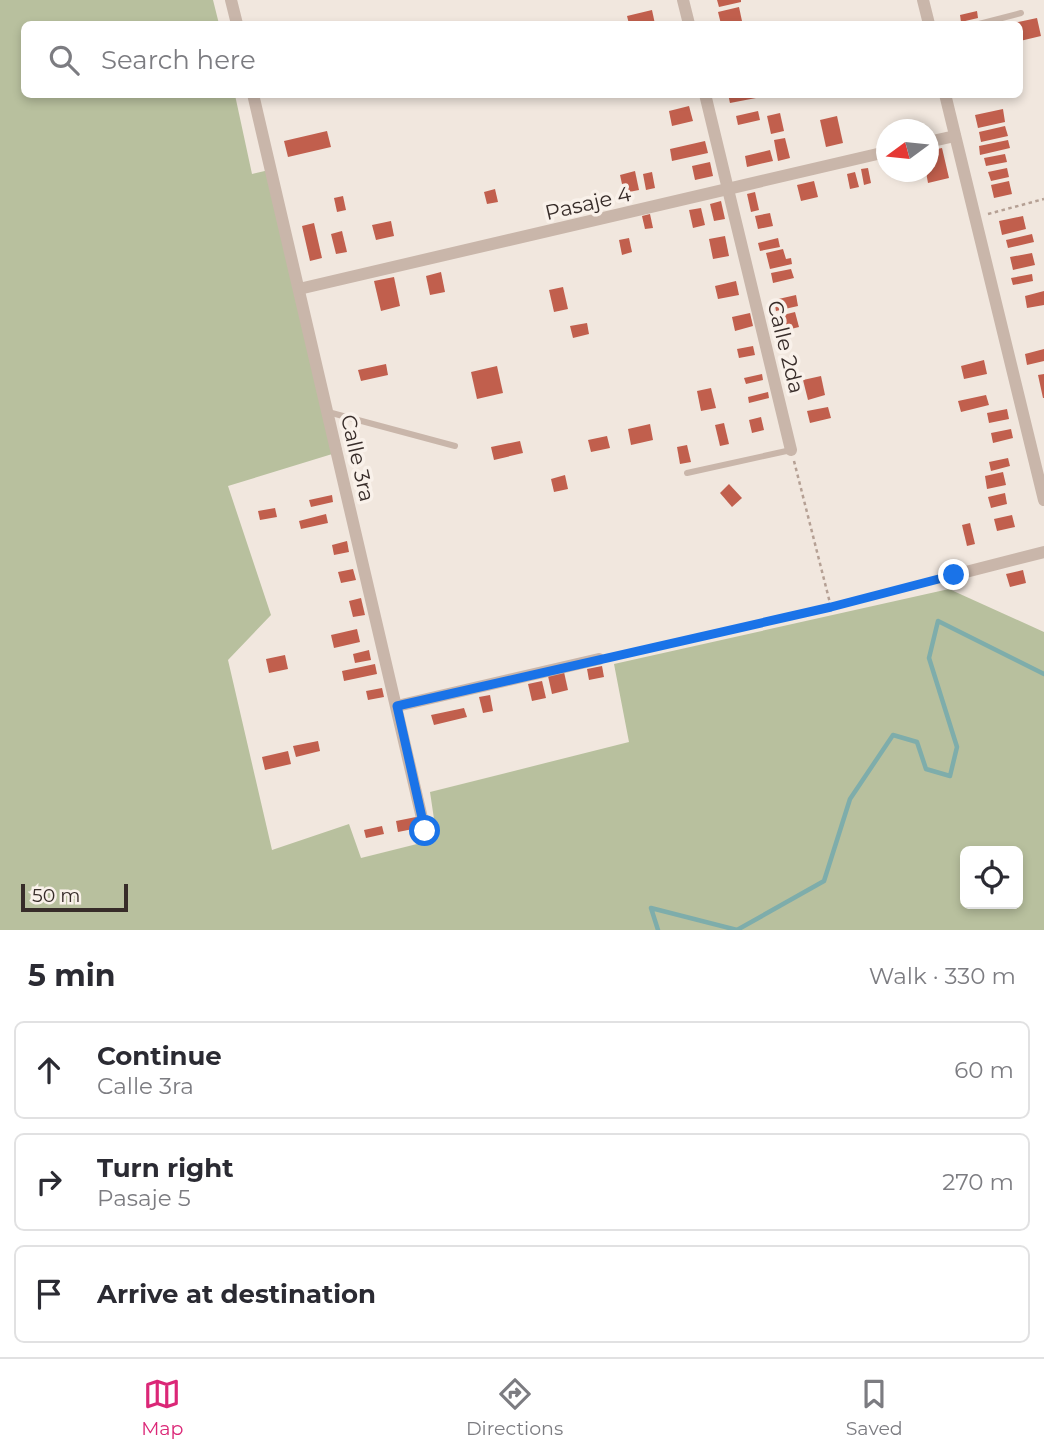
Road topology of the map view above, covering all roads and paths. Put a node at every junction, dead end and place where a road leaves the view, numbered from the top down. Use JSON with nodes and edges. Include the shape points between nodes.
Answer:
{"nodes":[{"id":1,"x":231,"y":0,"type":"edge"},
{"id":2,"x":683,"y":0,"type":"edge"},
{"id":3,"x":923,"y":0,"type":"edge"},
{"id":4,"x":1021,"y":13,"type":"dead end"},
{"id":5,"x":236,"y":21,"type":"edge"},
{"id":6,"x":688,"y":21,"type":"edge"},
{"id":7,"x":928,"y":21,"type":"edge"},
{"id":8,"x":990,"y":21,"type":"edge"},
{"id":9,"x":254,"y":98,"type":"edge"},
{"id":10,"x":706,"y":98,"type":"edge"},
{"id":11,"x":946,"y":98,"type":"edge"},
{"id":12,"x":955,"y":136,"type":"junction"},
{"id":13,"x":939,"y":140,"type":"edge"},
{"id":14,"x":876,"y":155,"type":"edge"},
{"id":15,"x":728,"y":190,"type":"junction"},
{"id":16,"x":1044,"y":199,"type":"edge"},
{"id":17,"x":974,"y":217,"type":"junction"},
{"id":18,"x":299,"y":289,"type":"junction"},
{"id":19,"x":328,"y":412,"type":"junction"},
{"id":20,"x":455,"y":446,"type":"dead end"},
{"id":21,"x":791,"y":450,"type":"junction"},
{"id":22,"x":687,"y":473,"type":"dead end"},
{"id":23,"x":1044,"y":500,"type":"edge"},
{"id":24,"x":1044,"y":552,"type":"edge"},
{"id":25,"x":954,"y":575,"type":"joint"},
{"id":26,"x":831,"y":607,"type":"junction"},
{"id":27,"x":599,"y":659,"type":"joint"},
{"id":28,"x":397,"y":706,"type":"junction"},
{"id":29,"x":425,"y":831,"type":"dead end"}],
"edges":[{"from":1,"to":5,"type":"street"},
{"from":2,"to":6,"type":"street"},
{"from":3,"to":7,"type":"street"},
{"from":4,"to":8,"type":"lane"},
{"from":9,"to":18,"type":"street","name":"Calle 3ra"},
{"from":10,"to":15,"type":"street","name":"Calle 2da"},
{"from":11,"to":12,"type":"street"},
{"from":12,"to":13,"type":"street"},
{"from":12,"to":17,"type":"street"},
{"from":14,"to":15,"type":"street","name":"Pasaje 4"},
{"from":15,"to":18,"type":"street","name":"Pasaje 4"},
{"from":15,"to":21,"type":"street","name":"Calle 2da"},
{"from":16,"to":17,"type":"path"},
{"from":17,"to":23,"type":"street"},
{"from":18,"to":19,"type":"street","name":"Calle 3ra"},
{"from":19,"to":20,"type":"lane"},
{"from":19,"to":28,"type":"street","name":"Calle 3ra"},
{"from":21,"to":22,"type":"lane"},
{"from":21,"to":26,"type":"path"},
{"from":24,"to":25,"type":"street"},
{"from":25,"to":26,"type":"path"},
{"from":26,"to":27,"type":"path"},
{"from":27,"to":28,"type":"street"},
{"from":28,"to":29,"type":"street","name":"Calle 3ra"}]}
